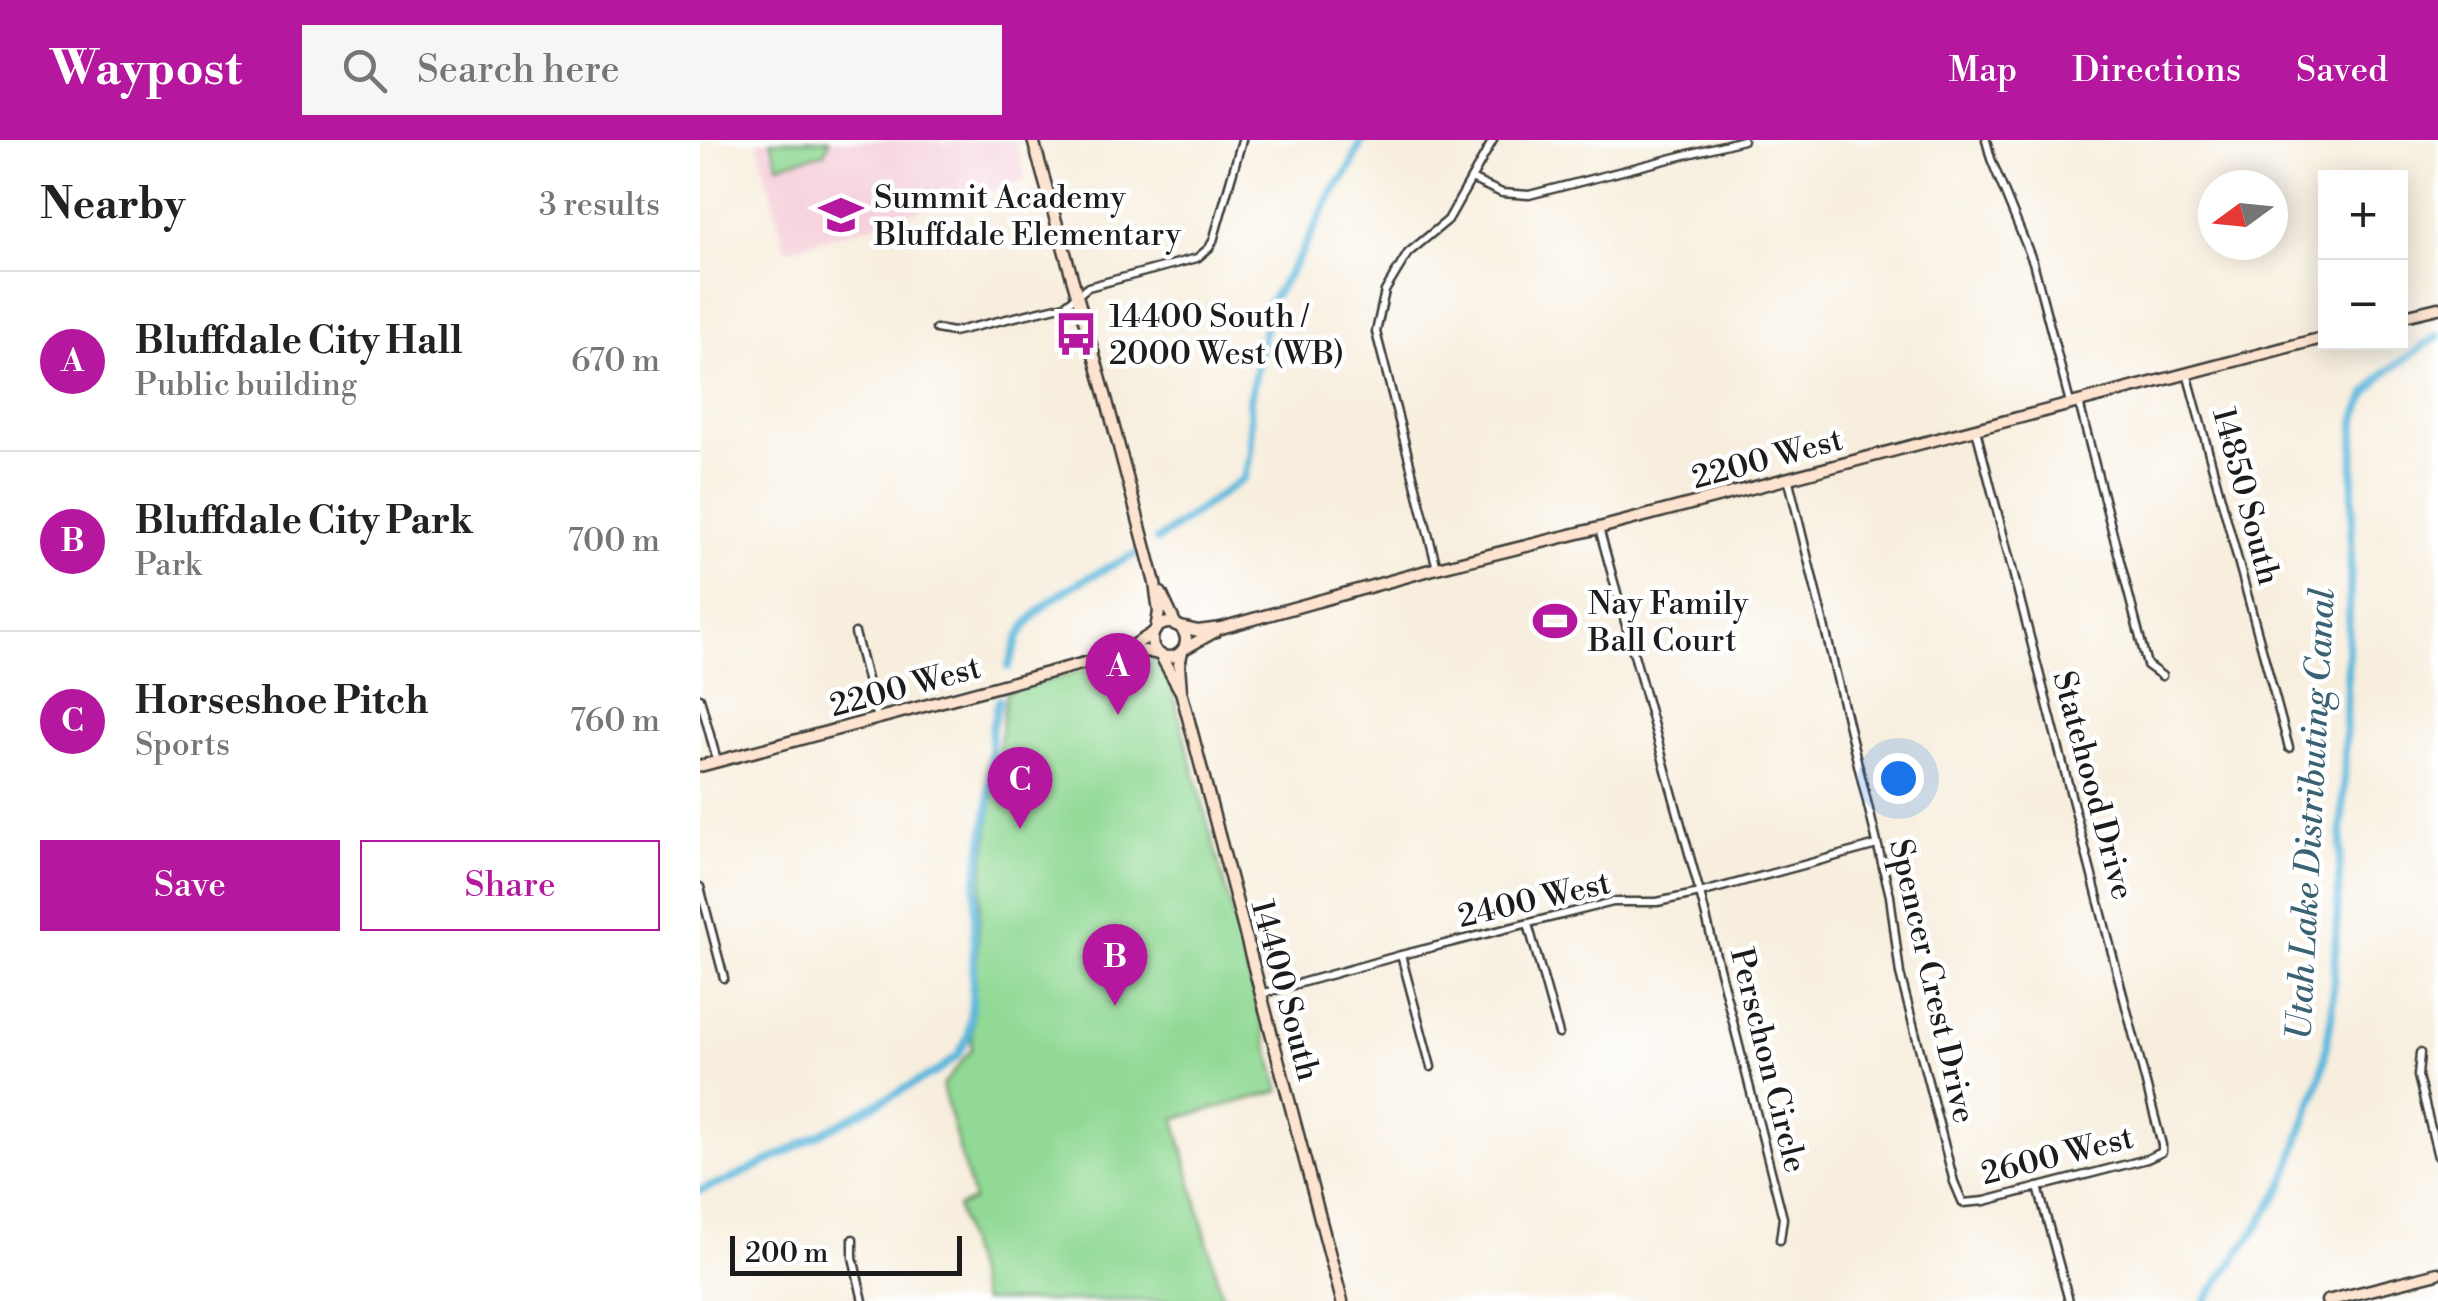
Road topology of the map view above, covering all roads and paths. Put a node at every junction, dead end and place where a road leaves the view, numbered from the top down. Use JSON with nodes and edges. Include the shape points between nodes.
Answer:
{"nodes":[{"id":1,"x":1033,"y":140,"type":"edge"},
{"id":2,"x":1242,"y":140,"type":"edge"},
{"id":3,"x":1493,"y":140,"type":"edge"},
{"id":4,"x":1743,"y":140,"type":"edge"},
{"id":5,"x":1986,"y":140,"type":"edge"},
{"id":6,"x":1471,"y":179,"type":"junction"},
{"id":7,"x":1076,"y":296,"type":"junction"},
{"id":8,"x":2438,"y":308,"type":"edge"},
{"id":9,"x":2408,"y":316,"type":"edge"},
{"id":10,"x":936,"y":329,"type":"dead end"},
{"id":11,"x":2318,"y":339,"type":"edge"},
{"id":12,"x":2187,"y":373,"type":"junction"},
{"id":13,"x":2074,"y":404,"type":"junction"},
{"id":14,"x":1976,"y":430,"type":"junction"},
{"id":15,"x":1788,"y":478,"type":"junction"},
{"id":16,"x":1600,"y":528,"type":"junction"},
{"id":17,"x":1437,"y":568,"type":"junction"},
{"id":18,"x":1155,"y":583,"type":"junction"},
{"id":19,"x":1178,"y":626,"type":"junction"},
{"id":20,"x":1221,"y":628,"type":"junction"},
{"id":21,"x":1154,"y":631,"type":"junction"},
{"id":22,"x":855,"y":633,"type":"dead end"},
{"id":23,"x":1183,"y":650,"type":"junction"},
{"id":24,"x":1122,"y":653,"type":"junction"},
{"id":25,"x":1160,"y":655,"type":"junction"},
{"id":26,"x":2162,"y":676,"type":"dead end"},
{"id":27,"x":1181,"y":691,"type":"junction"},
{"id":28,"x":700,"y":698,"type":"edge"},
{"id":29,"x":877,"y":720,"type":"junction"},
{"id":30,"x":2289,"y":748,"type":"dead end"},
{"id":31,"x":716,"y":762,"type":"junction"},
{"id":32,"x":700,"y":766,"type":"edge"},
{"id":33,"x":1877,"y":845,"type":"junction"},
{"id":34,"x":700,"y":887,"type":"edge"},
{"id":35,"x":1700,"y":893,"type":"junction"},
{"id":36,"x":1528,"y":924,"type":"junction"},
{"id":37,"x":1401,"y":955,"type":"junction"},
{"id":38,"x":724,"y":978,"type":"dead end"},
{"id":39,"x":1262,"y":994,"type":"junction"},
{"id":40,"x":1559,"y":1034,"type":"dead end"},
{"id":41,"x":2420,"y":1053,"type":"dead end"},
{"id":42,"x":1431,"y":1067,"type":"dead end"},
{"id":43,"x":2162,"y":1152,"type":"joint"},
{"id":44,"x":2438,"y":1157,"type":"edge"},
{"id":45,"x":2038,"y":1187,"type":"junction"},
{"id":46,"x":1963,"y":1203,"type":"joint"},
{"id":47,"x":853,"y":1240,"type":"dead end"},
{"id":48,"x":1780,"y":1240,"type":"dead end"},
{"id":49,"x":2438,"y":1273,"type":"edge"},
{"id":50,"x":863,"y":1301,"type":"edge"},
{"id":51,"x":1342,"y":1301,"type":"edge"},
{"id":52,"x":2068,"y":1301,"type":"edge"},
{"id":53,"x":2327,"y":1301,"type":"edge"}],
"edges":[{"from":1,"to":7,"type":"street"},
{"from":2,"to":7,"type":"street","via":[[1203,254]]},
{"from":3,"to":6,"type":"street"},
{"from":4,"to":6,"type":"street","via":[[1530,195]]},
{"from":5,"to":13,"type":"street","via":[[2033,262]]},
{"from":6,"to":17,"type":"street","via":[[1448,220],[1408,253],[1385,290],[1376,332]]},
{"from":7,"to":10,"type":"street","via":[[1065,305],[966,329]]},
{"from":7,"to":18,"type":"street"},
{"from":8,"to":9,"type":"street"},
{"from":11,"to":12,"type":"street","name":"2200 West"},
{"from":12,"to":13,"type":"street","name":"2200 West"},
{"from":12,"to":30,"type":"street","name":"14850 South"},
{"from":13,"to":14,"type":"street","name":"2200 West"},
{"from":13,"to":26,"type":"street","via":[[2147,665]]},
{"from":14,"to":15,"type":"street","name":"2200 West"},
{"from":14,"to":43,"type":"street","name":"Statehood Drive"},
{"from":15,"to":16,"type":"street","name":"2200 West"},
{"from":15,"to":33,"type":"street","name":"Spencer Crest Drive"},
{"from":16,"to":17,"type":"street","name":"2200 West"},
{"from":16,"to":35,"type":"street","name":"Perschon Circle"},
{"from":17,"to":20,"type":"street","name":"2200 West"},
{"from":18,"to":19,"type":"street"},
{"from":18,"to":21,"type":"street"},
{"from":19,"to":20,"type":"street","name":"2200 West"},
{"from":19,"to":21,"type":"street","via":[[1165,623]]},
{"from":19,"to":23,"type":"street","via":[[1186,637]]},
{"from":20,"to":23,"type":"street","name":"2200 West"},
{"from":21,"to":24,"type":"street","name":"2200 West"},
{"from":21,"to":25,"type":"street","via":[[1152,645]]},
{"from":22,"to":29,"type":"street"},
{"from":23,"to":25,"type":"street"},
{"from":23,"to":27,"type":"street","name":"14400 South"},
{"from":24,"to":25,"type":"street","name":"2200 West"},
{"from":24,"to":29,"type":"street","name":"2200 West"},
{"from":25,"to":27,"type":"street","name":"14400 South"},
{"from":27,"to":39,"type":"street","name":"14400 South"},
{"from":28,"to":31,"type":"street"},
{"from":29,"to":31,"type":"street","name":"2200 West"},
{"from":31,"to":32,"type":"street","name":"2200 West"},
{"from":33,"to":35,"type":"street","name":"2400 West"},
{"from":33,"to":46,"type":"street","name":"Spencer Crest Drive","via":[[1900,974]]},
{"from":34,"to":38,"type":"street"},
{"from":35,"to":36,"type":"street","name":"2400 West","via":[[1613,902]]},
{"from":35,"to":48,"type":"street","name":"Perschon Circle","via":[[1783,1218]]},
{"from":36,"to":37,"type":"street","name":"2400 West"},
{"from":36,"to":40,"type":"street"},
{"from":37,"to":39,"type":"street","name":"2400 West"},
{"from":37,"to":42,"type":"street"},
{"from":39,"to":51,"type":"street","name":"14400 South"},
{"from":41,"to":44,"type":"street","via":[[2418,1076]]},
{"from":43,"to":45,"type":"street","name":"2600 West"},
{"from":45,"to":46,"type":"street","name":"2600 West"},
{"from":45,"to":52,"type":"street"},
{"from":47,"to":50,"type":"street"},
{"from":49,"to":53,"type":"street"}]}
